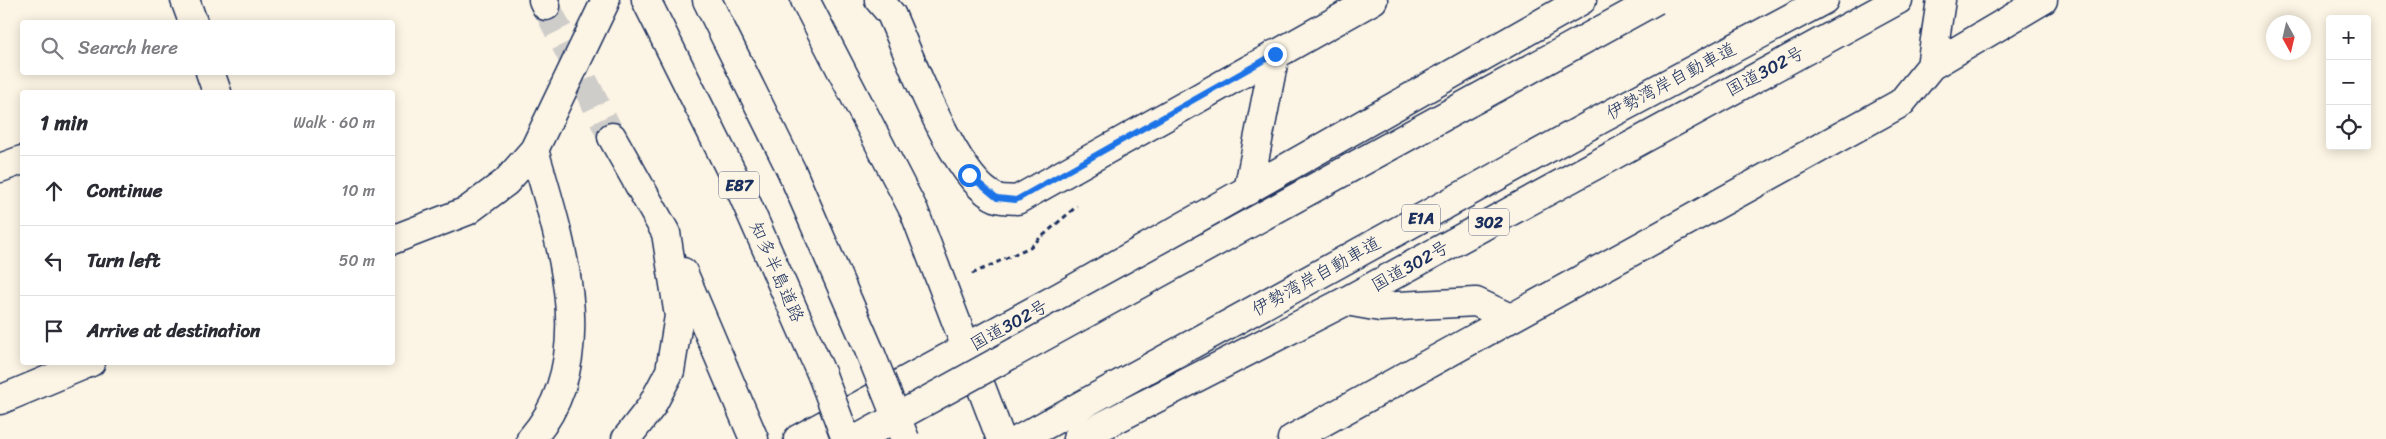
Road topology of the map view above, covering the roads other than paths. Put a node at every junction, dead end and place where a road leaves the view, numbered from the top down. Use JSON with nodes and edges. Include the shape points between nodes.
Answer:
{"nodes":[{"id":1,"x":185,"y":0,"type":"edge"},
{"id":2,"x":646,"y":0,"type":"edge"},
{"id":3,"x":707,"y":0,"type":"edge"},
{"id":4,"x":805,"y":0,"type":"edge"},
{"id":5,"x":880,"y":0,"type":"edge"},
{"id":6,"x":1373,"y":0,"type":"edge"},
{"id":7,"x":1582,"y":0,"type":"edge"},
{"id":8,"x":1656,"y":0,"type":"edge"},
{"id":9,"x":1824,"y":0,"type":"edge"},
{"id":10,"x":1898,"y":0,"type":"edge"},
{"id":11,"x":1941,"y":0,"type":"edge"},
{"id":12,"x":2043,"y":0,"type":"edge"},
{"id":13,"x":605,"y":2,"type":"dead end"},
{"id":14,"x":192,"y":20,"type":"edge"},
{"id":15,"x":1275,"y":54,"type":"junction"},
{"id":16,"x":1931,"y":66,"type":"junction"},
{"id":17,"x":612,"y":136,"type":"tunnel mouth"},
{"id":18,"x":534,"y":150,"type":"junction"},
{"id":19,"x":20,"y":161,"type":"edge"},
{"id":20,"x":0,"y":168,"type":"edge"},
{"id":21,"x":1248,"y":191,"type":"junction"},
{"id":22,"x":666,"y":233,"type":"junction"},
{"id":23,"x":395,"y":239,"type":"edge"},
{"id":24,"x":1346,"y":301,"type":"junction"},
{"id":25,"x":1510,"y":318,"type":"junction"},
{"id":26,"x":967,"y":348,"type":"junction"},
{"id":27,"x":84,"y":365,"type":"edge"},
{"id":28,"x":0,"y":400,"type":"edge"},
{"id":29,"x":531,"y":439,"type":"edge"},
{"id":30,"x":626,"y":439,"type":"edge"},
{"id":31,"x":754,"y":439,"type":"edge"},
{"id":32,"x":798,"y":439,"type":"edge"},
{"id":33,"x":846,"y":439,"type":"edge"},
{"id":34,"x":857,"y":439,"type":"edge"},
{"id":35,"x":905,"y":439,"type":"edge"},
{"id":36,"x":1001,"y":439,"type":"edge"},
{"id":37,"x":1020,"y":439,"type":"edge"},
{"id":38,"x":1077,"y":439,"type":"edge"},
{"id":39,"x":1292,"y":439,"type":"edge"}],
"edges":[{"from":1,"to":14,"type":"main road"},
{"from":2,"to":33,"type":"main road","name":"知多半島道路","number":"E87","bridge":true,"via":[[743,195],[822,375]]},
{"from":3,"to":35,"type":"main road","bridge":true,"via":[[792,172]]},
{"from":4,"to":26,"type":"main road","via":[[914,211]]},
{"from":5,"to":15,"type":"main road","via":[[891,14],[952,150],[969,175],[997,198],[1016,200]]},
{"from":6,"to":15,"type":"main road"},
{"from":7,"to":21,"type":"main road","name":"国道302号"},
{"from":8,"to":34,"type":"main road","bridge":true},
{"from":9,"to":37,"type":"main road","name":"伊勢湾岸自動車道","number":"E1A"},
{"from":10,"to":24,"type":"main road","name":"国道302号","number":"302"},
{"from":11,"to":16,"type":"main road"},
{"from":12,"to":16,"type":"main road"},
{"from":13,"to":18,"type":"main road"},
{"from":15,"to":21,"type":"main road"},
{"from":16,"to":25,"type":"main road","via":[[1900,103]]},
{"from":17,"to":22,"type":"main road"},
{"from":18,"to":23,"type":"main road","via":[[506,182],[467,211]]},
{"from":18,"to":29,"type":"main road","via":[[561,244],[571,335],[566,376],[542,427]]},
{"from":19,"to":20,"type":"main road"},
{"from":21,"to":26,"type":"main road","name":"国道302号"},
{"from":22,"to":30,"type":"main road","via":[[679,316],[670,371],[651,407]]},
{"from":22,"to":31,"type":"main road"},
{"from":24,"to":25,"type":"main road","via":[[1380,307],[1476,302]]},
{"from":24,"to":38,"type":"main road","name":"国道302号","number":"302"},
{"from":25,"to":39,"type":"main road"},
{"from":26,"to":32,"type":"main road","name":"国道302号"},
{"from":26,"to":36,"type":"main road"},
{"from":27,"to":28,"type":"main road"}]}
